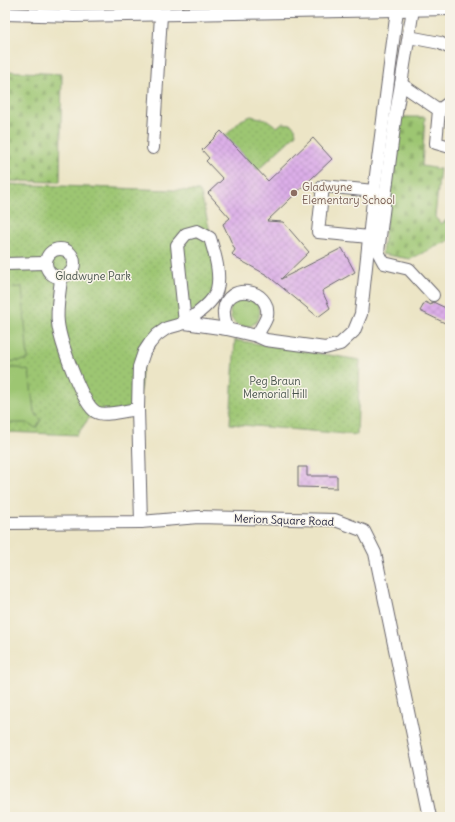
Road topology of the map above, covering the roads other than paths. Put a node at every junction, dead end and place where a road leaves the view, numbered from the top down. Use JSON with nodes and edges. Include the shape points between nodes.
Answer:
{"nodes":[{"id":1,"x":363,"y":8,"type":"edge"},
{"id":2,"x":450,"y":9,"type":"edge"},
{"id":3,"x":147,"y":10,"type":"edge"},
{"id":4,"x":397,"y":10,"type":"junction"},
{"id":5,"x":413,"y":10,"type":"junction"},
{"id":6,"x":5,"y":14,"type":"edge"},
{"id":7,"x":161,"y":14,"type":"junction"},
{"id":8,"x":409,"y":37,"type":"junction"},
{"id":9,"x":450,"y":48,"type":"edge"},
{"id":10,"x":401,"y":84,"type":"junction"},
{"id":11,"x":450,"y":102,"type":"edge"},
{"id":12,"x":439,"y":110,"type":"junction"},
{"id":13,"x":450,"y":147,"type":"edge"},
{"id":14,"x":153,"y":148,"type":"dead end"},
{"id":15,"x":374,"y":191,"type":"junction"},
{"id":16,"x":369,"y":237,"type":"junction"},
{"id":17,"x":45,"y":263,"type":"junction"},
{"id":18,"x":5,"y":264,"type":"edge"},
{"id":19,"x":61,"y":278,"type":"junction"},
{"id":20,"x":434,"y":295,"type":"dead end"},
{"id":21,"x":185,"y":323,"type":"junction"},
{"id":22,"x":227,"y":329,"type":"junction"},
{"id":23,"x":258,"y":336,"type":"junction"},
{"id":24,"x":138,"y":409,"type":"junction"},
{"id":25,"x":141,"y":522,"type":"junction"},
{"id":26,"x":5,"y":523,"type":"edge"},
{"id":27,"x":430,"y":817,"type":"edge"}],
"edges":[{"from":1,"to":4,"type":"street"},
{"from":1,"to":7,"type":"street"},
{"from":2,"to":5,"type":"street"},
{"from":3,"to":6,"type":"street","via":[[74,16]]},
{"from":3,"to":7,"type":"street"},
{"from":4,"to":5,"type":"street"},
{"from":4,"to":15,"type":"street"},
{"from":5,"to":8,"type":"street"},
{"from":7,"to":14,"type":"street"},
{"from":8,"to":9,"type":"street"},
{"from":8,"to":10,"type":"street"},
{"from":10,"to":12,"type":"street"},
{"from":10,"to":20,"type":"street","via":[[378,252],[384,263],[409,269]]},
{"from":11,"to":12,"type":"street"},
{"from":12,"to":13,"type":"street","via":[[436,143]]},
{"from":15,"to":16,"type":"street"},
{"from":15,"to":16,"type":"street","via":[[323,186],[318,232]]},
{"from":16,"to":23,"type":"street","via":[[361,314],[354,331],[340,344],[325,348],[266,340]]},
{"from":17,"to":18,"type":"street"},
{"from":17,"to":19,"type":"street","via":[[48,272]]},
{"from":17,"to":19,"type":"street","via":[[53,250],[65,249],[71,254],[74,261],[73,269]]},
{"from":19,"to":24,"type":"street","via":[[58,312],[60,336],[86,402],[103,414]]},
{"from":21,"to":21,"type":"street","via":[[177,245],[186,234],[197,230],[210,238],[217,260],[218,289],[214,298]]},
{"from":21,"to":22,"type":"street"},
{"from":21,"to":24,"type":"street","via":[[167,328],[157,335],[144,352],[139,366]]},
{"from":22,"to":23,"type":"street"},
{"from":22,"to":23,"type":"street","via":[[224,316],[226,302],[238,292],[252,292],[264,301],[267,315]]},
{"from":24,"to":25,"type":"street"},
{"from":25,"to":26,"type":"street","name":"Merion Square Road"},
{"from":25,"to":27,"type":"street","name":"Merion Square Road","via":[[198,517],[335,520],[364,531],[375,553]]}]}
